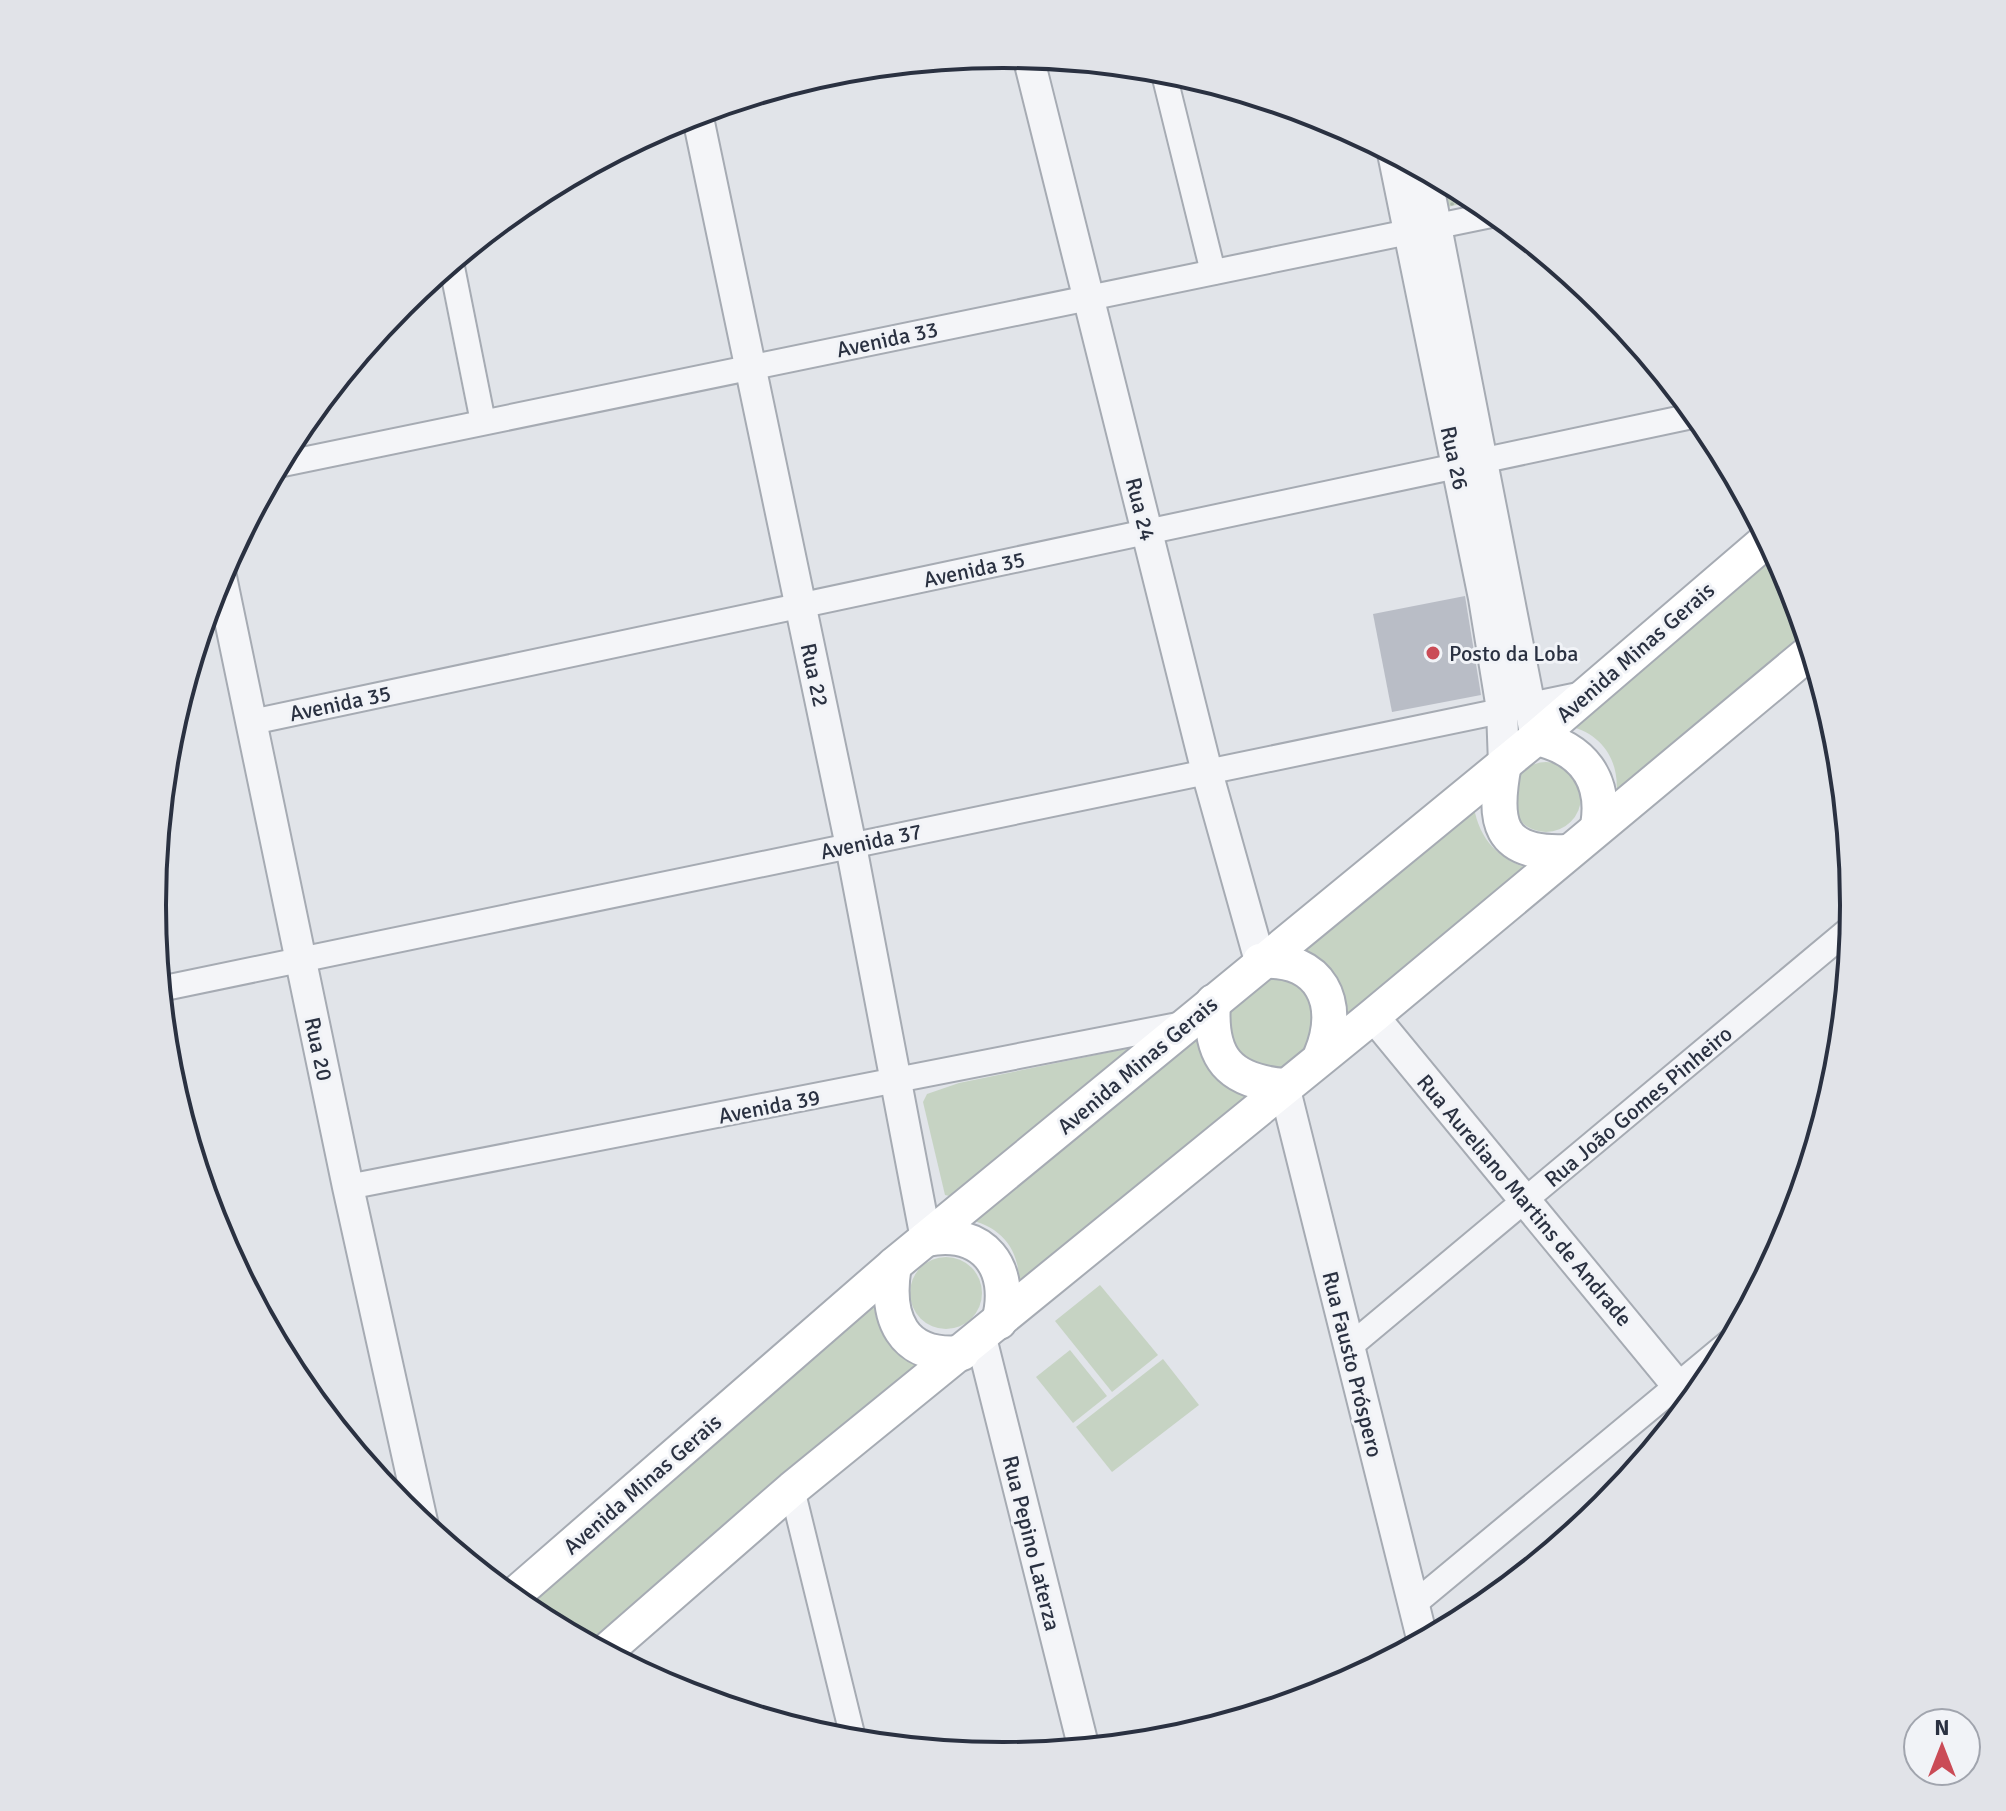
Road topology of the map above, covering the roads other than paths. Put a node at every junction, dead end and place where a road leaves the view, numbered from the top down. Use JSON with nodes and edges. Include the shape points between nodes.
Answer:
{"nodes":[{"id":1,"x":1031,"y":69,"type":"edge"},
{"id":2,"x":1166,"y":84,"type":"edge"},
{"id":3,"x":700,"y":125,"type":"edge"},
{"id":4,"x":1399,"y":168,"type":"edge"},
{"id":5,"x":1425,"y":182,"type":"edge"},
{"id":6,"x":1480,"y":217,"type":"edge"},
{"id":7,"x":1423,"y":229,"type":"junction"},
{"id":8,"x":1213,"y":272,"type":"junction"},
{"id":9,"x":453,"y":274,"type":"edge"},
{"id":10,"x":1088,"y":298,"type":"junction"},
{"id":11,"x":751,"y":367,"type":"junction"},
{"id":12,"x":1683,"y":418,"type":"edge"},
{"id":13,"x":483,"y":422,"type":"junction"},
{"id":14,"x":294,"y":462,"type":"edge"},
{"id":15,"x":1470,"y":463,"type":"junction"},
{"id":16,"x":1147,"y":532,"type":"junction"},
{"id":17,"x":1759,"y":546,"type":"edge"},
{"id":18,"x":225,"y":596,"type":"edge"},
{"id":19,"x":801,"y":606,"type":"junction"},
{"id":20,"x":1803,"y":658,"type":"edge"},
{"id":21,"x":1583,"y":694,"type":"junction"},
{"id":22,"x":1516,"y":706,"type":"junction"},
{"id":23,"x":252,"y":722,"type":"junction"},
{"id":24,"x":1536,"y":738,"type":"junction"},
{"id":25,"x":1504,"y":764,"type":"junction"},
{"id":26,"x":1207,"y":772,"type":"junction"},
{"id":27,"x":1598,"y":826,"type":"junction"},
{"id":28,"x":851,"y":846,"type":"junction"},
{"id":29,"x":1566,"y":852,"type":"junction"},
{"id":30,"x":1839,"y":938,"type":"edge"},
{"id":31,"x":300,"y":960,"type":"junction"},
{"id":32,"x":1260,"y":961,"type":"junction"},
{"id":33,"x":170,"y":987,"type":"edge"},
{"id":34,"x":1202,"y":1012,"type":"junction"},
{"id":35,"x":1373,"y":1016,"type":"junction"},
{"id":36,"x":1321,"y":1055,"type":"junction"},
{"id":37,"x":896,"y":1082,"type":"junction"},
{"id":38,"x":1284,"y":1086,"type":"junction"},
{"id":39,"x":348,"y":1187,"type":"junction"},
{"id":40,"x":1525,"y":1200,"type":"junction"},
{"id":41,"x":926,"y":1239,"type":"junction"},
{"id":42,"x":894,"y":1265,"type":"junction"},
{"id":43,"x":981,"y":1337,"type":"junction"},
{"id":44,"x":1349,"y":1347,"type":"junction"},
{"id":45,"x":1684,"y":1392,"type":"edge"},
{"id":46,"x":1679,"y":1399,"type":"edge"},
{"id":47,"x":792,"y":1489,"type":"junction"},
{"id":48,"x":418,"y":1505,"type":"edge"},
{"id":49,"x":521,"y":1590,"type":"edge"},
{"id":50,"x":1414,"y":1604,"type":"junction"},
{"id":51,"x":1421,"y":1632,"type":"edge"},
{"id":52,"x":612,"y":1646,"type":"edge"},
{"id":53,"x":851,"y":1729,"type":"edge"},
{"id":54,"x":1081,"y":1739,"type":"edge"}],
"edges":[{"from":1,"to":10,"type":"street","name":"Rua 24"},
{"from":2,"to":8,"type":"street"},
{"from":3,"to":11,"type":"street","name":"Rua 22"},
{"from":4,"to":7,"type":"street","name":"Rua 26"},
{"from":5,"to":7,"type":"street","name":"Rua 26"},
{"from":6,"to":7,"type":"street","name":"Avenida 33"},
{"from":7,"to":8,"type":"street","name":"Avenida 33"},
{"from":7,"to":15,"type":"street","name":"Rua 26"},
{"from":8,"to":10,"type":"street","name":"Avenida 33"},
{"from":9,"to":13,"type":"street"},
{"from":10,"to":11,"type":"street","name":"Avenida 33"},
{"from":10,"to":16,"type":"street","name":"Rua 24"},
{"from":11,"to":13,"type":"street","name":"Avenida 33"},
{"from":11,"to":19,"type":"street","name":"Rua 22"},
{"from":12,"to":15,"type":"street","name":"Avenida 35"},
{"from":13,"to":14,"type":"street","name":"Avenida 33"},
{"from":15,"to":16,"type":"street","name":"Avenida 35"},
{"from":15,"to":22,"type":"street","name":"Rua 26"},
{"from":16,"to":19,"type":"street","name":"Avenida 35"},
{"from":16,"to":26,"type":"street","name":"Rua 24"},
{"from":17,"to":21,"type":"main road","name":"Avenida Minas Gerais"},
{"from":18,"to":23,"type":"street","name":"Rua 20"},
{"from":19,"to":23,"type":"street","name":"Avenida 35"},
{"from":19,"to":28,"type":"street","name":"Rua 22"},
{"from":20,"to":27,"type":"main road"},
{"from":21,"to":22,"type":"street","name":"Avenida 37"},
{"from":21,"to":24,"type":"main road","name":"Avenida Minas Gerais"},
{"from":22,"to":24,"type":"street","name":"Rua 26"},
{"from":22,"to":25,"type":"street","name":"Rua 26"},
{"from":22,"to":26,"type":"street","name":"Avenida 37"},
{"from":23,"to":31,"type":"street","name":"Rua 20"},
{"from":24,"to":25,"type":"main road","name":"Avenida Minas Gerais"},
{"from":24,"to":27,"type":"main road","via":[[1560,744],[1586,764],[1600,793]]},
{"from":25,"to":29,"type":"main road","via":[[1498,816],[1504,832],[1522,846]]},
{"from":25,"to":32,"type":"main road","name":"Avenida Minas Gerais"},
{"from":26,"to":28,"type":"street","name":"Avenida 37"},
{"from":26,"to":32,"type":"street","name":"Rua 24"},
{"from":27,"to":29,"type":"main road"},
{"from":28,"to":31,"type":"street","name":"Avenida 37"},
{"from":28,"to":37,"type":"street","name":"Rua 22"},
{"from":29,"to":35,"type":"main road"},
{"from":30,"to":40,"type":"street","name":"Rua João Gomes Pinheiro"},
{"from":31,"to":33,"type":"street","name":"Avenida 37"},
{"from":31,"to":39,"type":"street","name":"Rua 20"},
{"from":32,"to":34,"type":"main road","name":"Avenida Minas Gerais"},
{"from":32,"to":36,"type":"main road","via":[[1295,964],[1322,986],[1332,1019]]},
{"from":34,"to":37,"type":"street","name":"Avenida 39"},
{"from":34,"to":38,"type":"main road","via":[[1237,1076]]},
{"from":34,"to":41,"type":"main road","name":"Avenida Minas Gerais"},
{"from":35,"to":36,"type":"main road"},
{"from":35,"to":40,"type":"street","name":"Rua Aureliano Martins de Andrade"},
{"from":36,"to":38,"type":"main road"},
{"from":37,"to":39,"type":"street","name":"Avenida 39"},
{"from":37,"to":41,"type":"street","name":"Rua 22"},
{"from":38,"to":43,"type":"main road"},
{"from":38,"to":44,"type":"street","name":"Rua Fausto Próspero"},
{"from":39,"to":48,"type":"street","name":"Rua 20"},
{"from":40,"to":44,"type":"street","name":"Rua João Gomes Pinheiro"},
{"from":40,"to":45,"type":"street","name":"Rua Aureliano Martins de Andrade"},
{"from":41,"to":42,"type":"main road","name":"Avenida Minas Gerais"},
{"from":41,"to":43,"type":"main road","via":[[959,1237],[991,1258],[1005,1293]]},
{"from":42,"to":43,"type":"main road","via":[[890,1305],[901,1330],[922,1348],[935,1352]]},
{"from":42,"to":49,"type":"main road","name":"Avenida Minas Gerais"},
{"from":43,"to":47,"type":"main road"},
{"from":43,"to":54,"type":"street","name":"Rua Pepino Laterza"},
{"from":44,"to":50,"type":"street","name":"Rua Fausto Próspero"},
{"from":46,"to":50,"type":"street"},
{"from":47,"to":52,"type":"main road"},
{"from":47,"to":53,"type":"street"},
{"from":50,"to":51,"type":"street","name":"Rua Fausto Próspero"}]}
